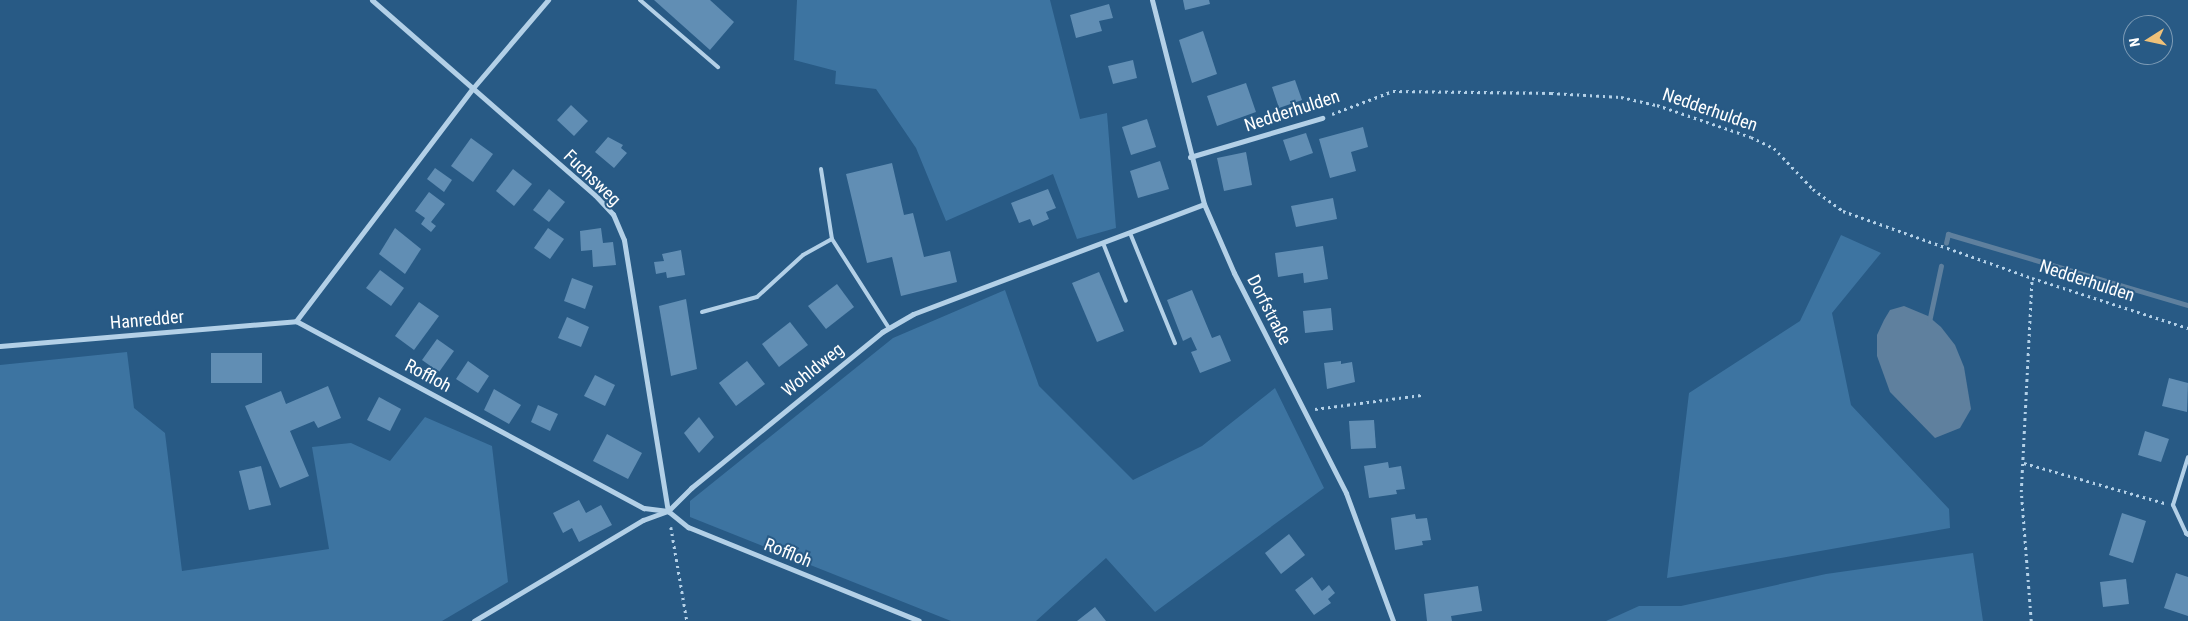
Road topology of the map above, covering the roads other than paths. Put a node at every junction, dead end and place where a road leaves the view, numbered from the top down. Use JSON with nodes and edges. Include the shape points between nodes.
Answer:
{"nodes":[{"id":1,"x":372,"y":0,"type":"edge"},
{"id":2,"x":548,"y":0,"type":"edge"},
{"id":3,"x":640,"y":0,"type":"edge"},
{"id":4,"x":1152,"y":0,"type":"edge"},
{"id":5,"x":718,"y":67,"type":"dead end"},
{"id":6,"x":473,"y":88,"type":"junction"},
{"id":7,"x":1322,"y":118,"type":"road end"},
{"id":8,"x":1190,"y":158,"type":"junction"},
{"id":9,"x":820,"y":169,"type":"dead end"},
{"id":10,"x":1204,"y":204,"type":"junction"},
{"id":11,"x":1130,"y":233,"type":"junction"},
{"id":12,"x":832,"y":239,"type":"junction"},
{"id":13,"x":1103,"y":243,"type":"junction"},
{"id":14,"x":1126,"y":301,"type":"dead end"},
{"id":15,"x":702,"y":312,"type":"dead end"},
{"id":16,"x":296,"y":321,"type":"junction"},
{"id":17,"x":889,"y":328,"type":"junction"},
{"id":18,"x":1175,"y":343,"type":"dead end"},
{"id":19,"x":0,"y":346,"type":"edge"},
{"id":20,"x":2188,"y":457,"type":"edge"},
{"id":21,"x":668,"y":511,"type":"junction"},
{"id":22,"x":2187,"y":533,"type":"edge"},
{"id":23,"x":474,"y":621,"type":"edge"},
{"id":24,"x":919,"y":621,"type":"edge"},
{"id":25,"x":1393,"y":621,"type":"edge"}],
"edges":[{"from":1,"to":6,"type":"street","name":"Fuchsweg"},
{"from":2,"to":6,"type":"street"},
{"from":3,"to":5,"type":"lane"},
{"from":4,"to":8,"type":"street","name":"Dorfstraße"},
{"from":6,"to":16,"type":"street"},
{"from":6,"to":21,"type":"street","name":"Fuchsweg","via":[[595,194],[613,214],[624,240]]},
{"from":7,"to":8,"type":"street","name":"Nedderhulden"},
{"from":8,"to":10,"type":"street","name":"Dorfstraße"},
{"from":9,"to":12,"type":"lane"},
{"from":10,"to":11,"type":"street","name":"Wohldweg"},
{"from":10,"to":25,"type":"street","name":"Dorfstraße","via":[[1234,273],[1346,494]]},
{"from":11,"to":13,"type":"street","name":"Wohldweg"},
{"from":11,"to":18,"type":"lane"},
{"from":12,"to":15,"type":"lane","via":[[803,255],[757,297]]},
{"from":12,"to":17,"type":"lane"},
{"from":13,"to":14,"type":"lane"},
{"from":13,"to":17,"type":"street","name":"Wohldweg","via":[[913,314]]},
{"from":16,"to":19,"type":"street","name":"Hanredder"},
{"from":16,"to":21,"type":"street","name":"Roffloh","via":[[644,508]]},
{"from":17,"to":21,"type":"street","name":"Wohldweg","via":[[690,488]]},
{"from":20,"to":22,"type":"lane","via":[[2173,505]]},
{"from":21,"to":23,"type":"street","name":"Wohldweg","via":[[644,520]]},
{"from":21,"to":24,"type":"street","name":"Roffloh","via":[[688,527]]}]}
